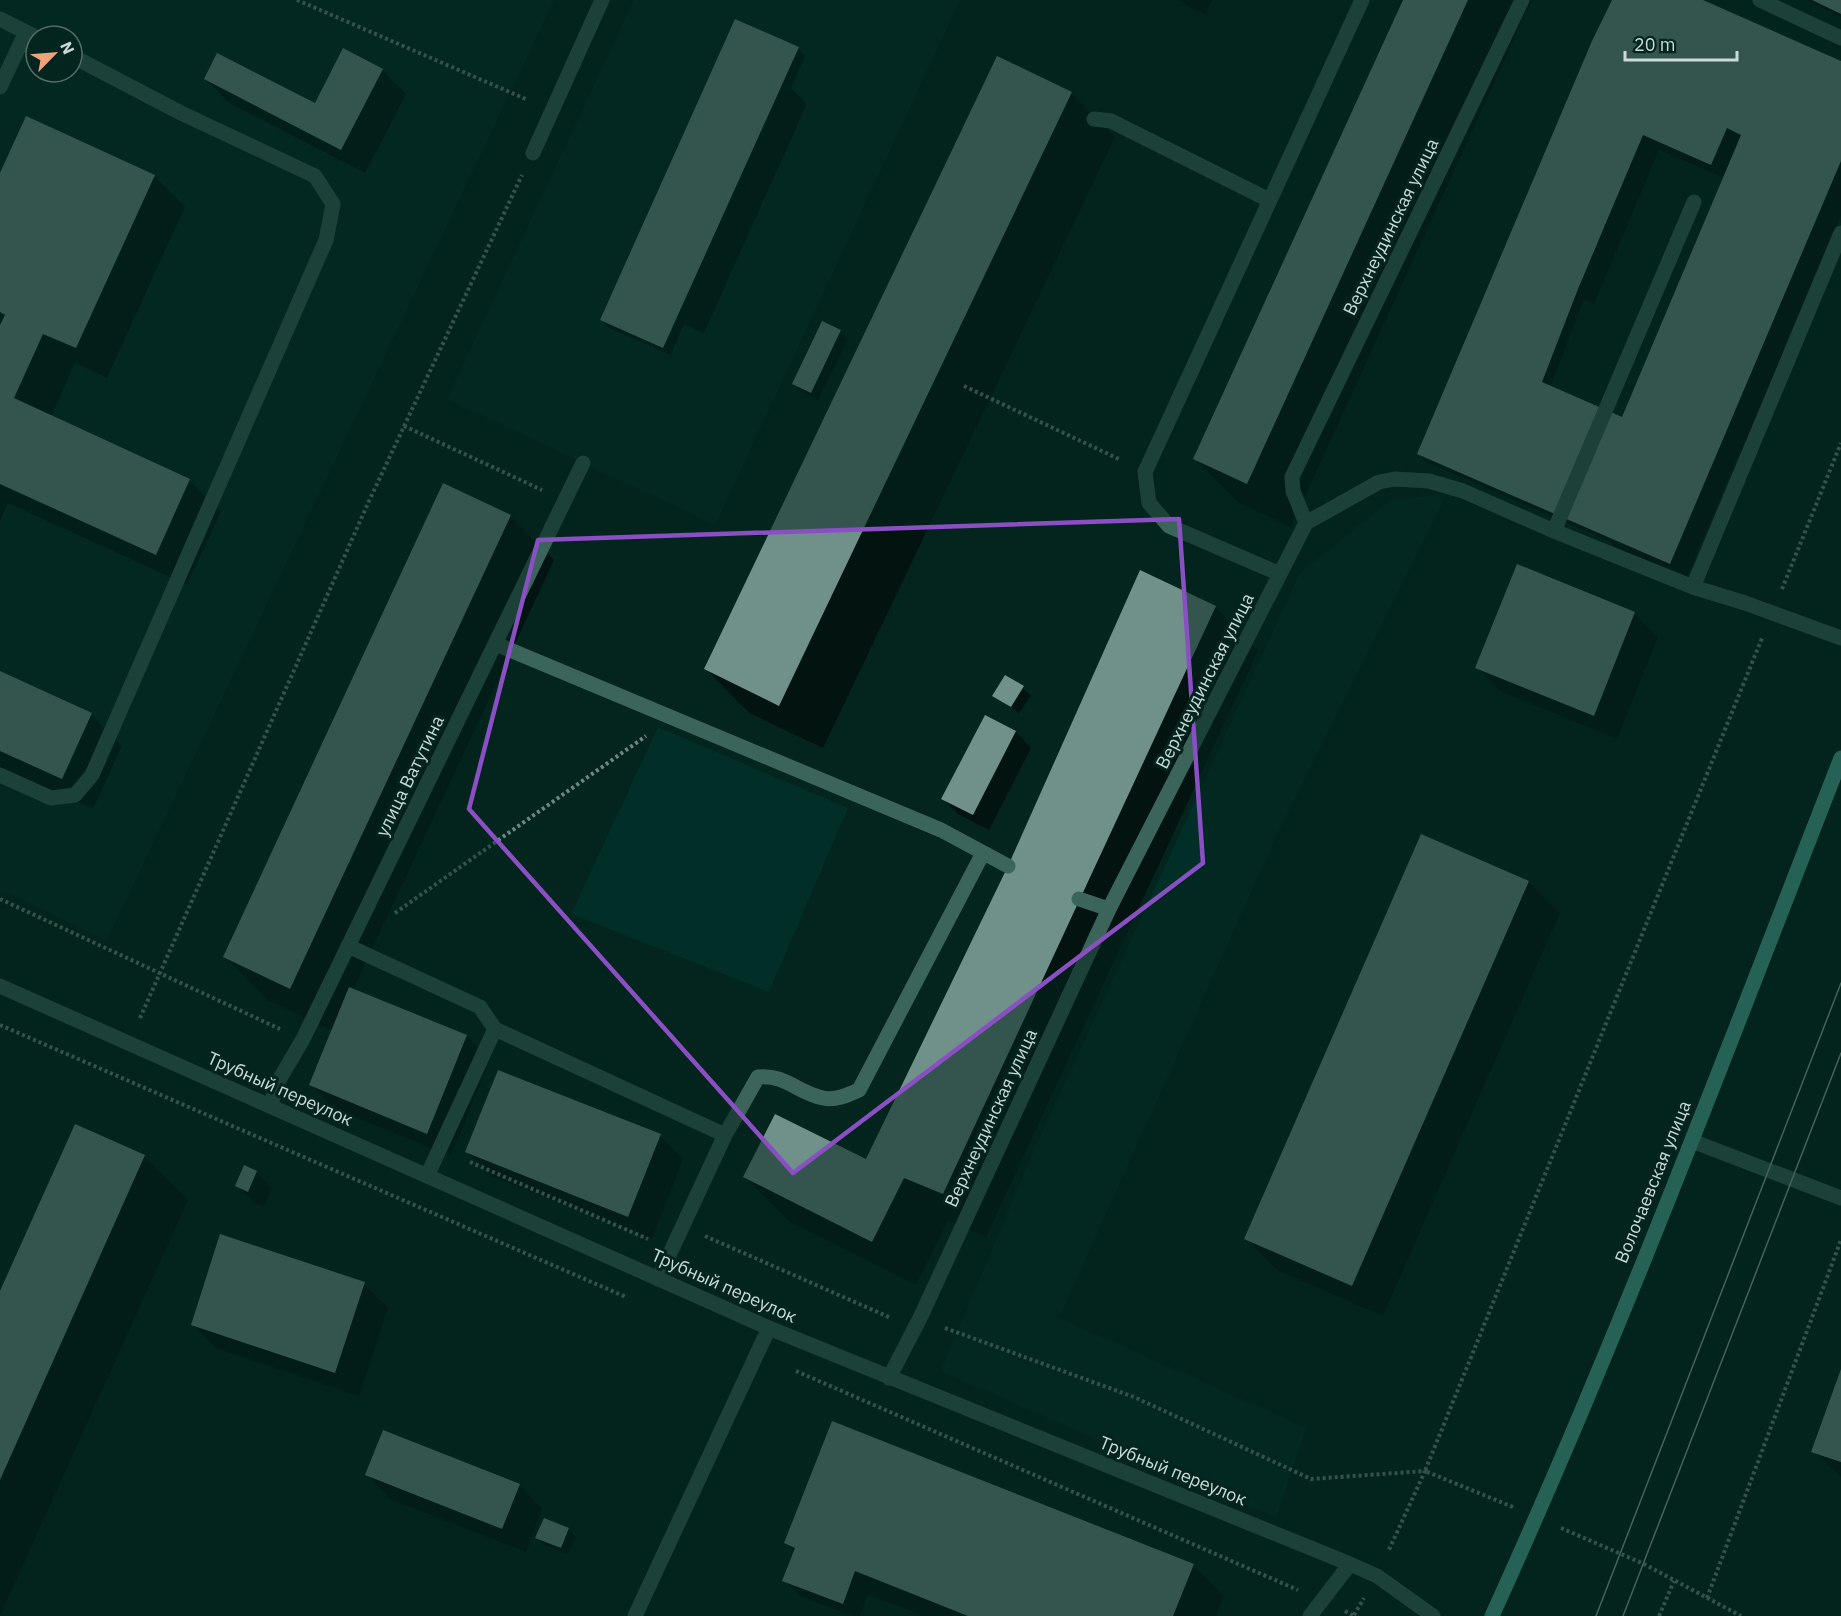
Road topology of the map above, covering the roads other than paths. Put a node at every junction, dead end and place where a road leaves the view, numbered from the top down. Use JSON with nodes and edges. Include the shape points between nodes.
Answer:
{"nodes":[{"id":1,"x":602,"y":0,"type":"edge"},
{"id":2,"x":1362,"y":0,"type":"edge"},
{"id":3,"x":1522,"y":0,"type":"edge"},
{"id":4,"x":1760,"y":0,"type":"edge"},
{"id":5,"x":0,"y":19,"type":"edge"},
{"id":6,"x":24,"y":31,"type":"edge"},
{"id":7,"x":1841,"y":38,"type":"edge"},
{"id":8,"x":24,"y":47,"type":"edge"},
{"id":9,"x":84,"y":62,"type":"edge"},
{"id":10,"x":0,"y":87,"type":"edge"},
{"id":11,"x":1094,"y":119,"type":"dead end"},
{"id":12,"x":533,"y":153,"type":"road end"},
{"id":13,"x":1269,"y":201,"type":"junction"},
{"id":14,"x":1694,"y":202,"type":"dead end"},
{"id":15,"x":1841,"y":233,"type":"edge"},
{"id":16,"x":583,"y":463,"type":"dead end"},
{"id":17,"x":1306,"y":523,"type":"junction"},
{"id":18,"x":1554,"y":531,"type":"junction"},
{"id":19,"x":1280,"y":574,"type":"junction"},
{"id":20,"x":1693,"y":587,"type":"junction"},
{"id":21,"x":1841,"y":638,"type":"edge"},
{"id":22,"x":496,"y":644,"type":"junction"},
{"id":23,"x":1841,"y":758,"type":"edge"},
{"id":24,"x":0,"y":775,"type":"edge"},
{"id":25,"x":983,"y":853,"type":"junction"},
{"id":26,"x":1008,"y":866,"type":"dead end"},
{"id":27,"x":1079,"y":899,"type":"dead end"},
{"id":28,"x":1109,"y":909,"type":"junction"},
{"id":29,"x":348,"y":946,"type":"junction"},
{"id":30,"x":0,"y":986,"type":"edge"},
{"id":31,"x":495,"y":1029,"type":"junction"},
{"id":32,"x":270,"y":1106,"type":"junction"},
{"id":33,"x":725,"y":1136,"type":"junction"},
{"id":34,"x":1692,"y":1141,"type":"junction"},
{"id":35,"x":427,"y":1176,"type":"junction"},
{"id":36,"x":1841,"y":1198,"type":"edge"},
{"id":37,"x":658,"y":1279,"type":"junction"},
{"id":38,"x":769,"y":1328,"type":"junction"},
{"id":39,"x":889,"y":1378,"type":"junction"},
{"id":40,"x":1350,"y":1564,"type":"junction"},
{"id":41,"x":635,"y":1616,"type":"edge"},
{"id":42,"x":1310,"y":1616,"type":"edge"},
{"id":43,"x":1433,"y":1616,"type":"edge"},
{"id":44,"x":1492,"y":1616,"type":"edge"}],
"edges":[{"from":1,"to":12,"type":"street"},
{"from":2,"to":13,"type":"street"},
{"from":3,"to":17,"type":"street","name":"Верхнеудинская улица","via":[[1292,477],[1293,491]]},
{"from":4,"to":7,"type":"street"},
{"from":5,"to":6,"type":"street"},
{"from":8,"to":10,"type":"street"},
{"from":9,"to":24,"type":"street","via":[[315,176],[333,204],[326,240],[92,775],[75,795],[51,798]]},
{"from":11,"to":13,"type":"street","via":[[1110,121]]},
{"from":13,"to":19,"type":"street","via":[[1145,472],[1149,503],[1169,526]]},
{"from":14,"to":18,"type":"street"},
{"from":15,"to":20,"type":"street"},
{"from":16,"to":22,"type":"street","name":"улица Ватутина"},
{"from":17,"to":18,"type":"street","via":[[1380,482],[1395,479],[1429,481],[1463,490]]},
{"from":17,"to":19,"type":"street","name":"Верхнеудинская улица"},
{"from":18,"to":20,"type":"street"},
{"from":19,"to":28,"type":"street","name":"Верхнеудинская улица"},
{"from":20,"to":21,"type":"street"},
{"from":22,"to":25,"type":"street","via":[[941,830]]},
{"from":22,"to":29,"type":"street","name":"улица Ватутина"},
{"from":23,"to":34,"type":"main road","name":"Волочаевская улица"},
{"from":25,"to":26,"type":"street"},
{"from":25,"to":33,"type":"street","via":[[860,1090],[824,1098],[773,1075],[758,1077]]},
{"from":27,"to":28,"type":"street"},
{"from":28,"to":39,"type":"street","name":"Верхнеудинская улица"},
{"from":29,"to":31,"type":"street","via":[[480,1006]]},
{"from":29,"to":32,"type":"street","name":"улица Ватутина","via":[[279,1080]]},
{"from":30,"to":32,"type":"street","name":"Трубный переулок"},
{"from":31,"to":33,"type":"street"},
{"from":31,"to":35,"type":"street"},
{"from":32,"to":35,"type":"street","name":"Трубный переулок"},
{"from":33,"to":37,"type":"street"},
{"from":34,"to":36,"type":"street"},
{"from":34,"to":44,"type":"main road","name":"Волочаевская улица","via":[[1537,1517]]},
{"from":35,"to":37,"type":"street","name":"Трубный переулок"},
{"from":37,"to":38,"type":"street","name":"Трубный переулок"},
{"from":38,"to":39,"type":"street","name":"Трубный переулок"},
{"from":38,"to":41,"type":"street"},
{"from":39,"to":40,"type":"street","name":"Трубный переулок"},
{"from":40,"to":42,"type":"street"},
{"from":40,"to":43,"type":"street","name":"Трубный переулок","via":[[1377,1576]]}]}
